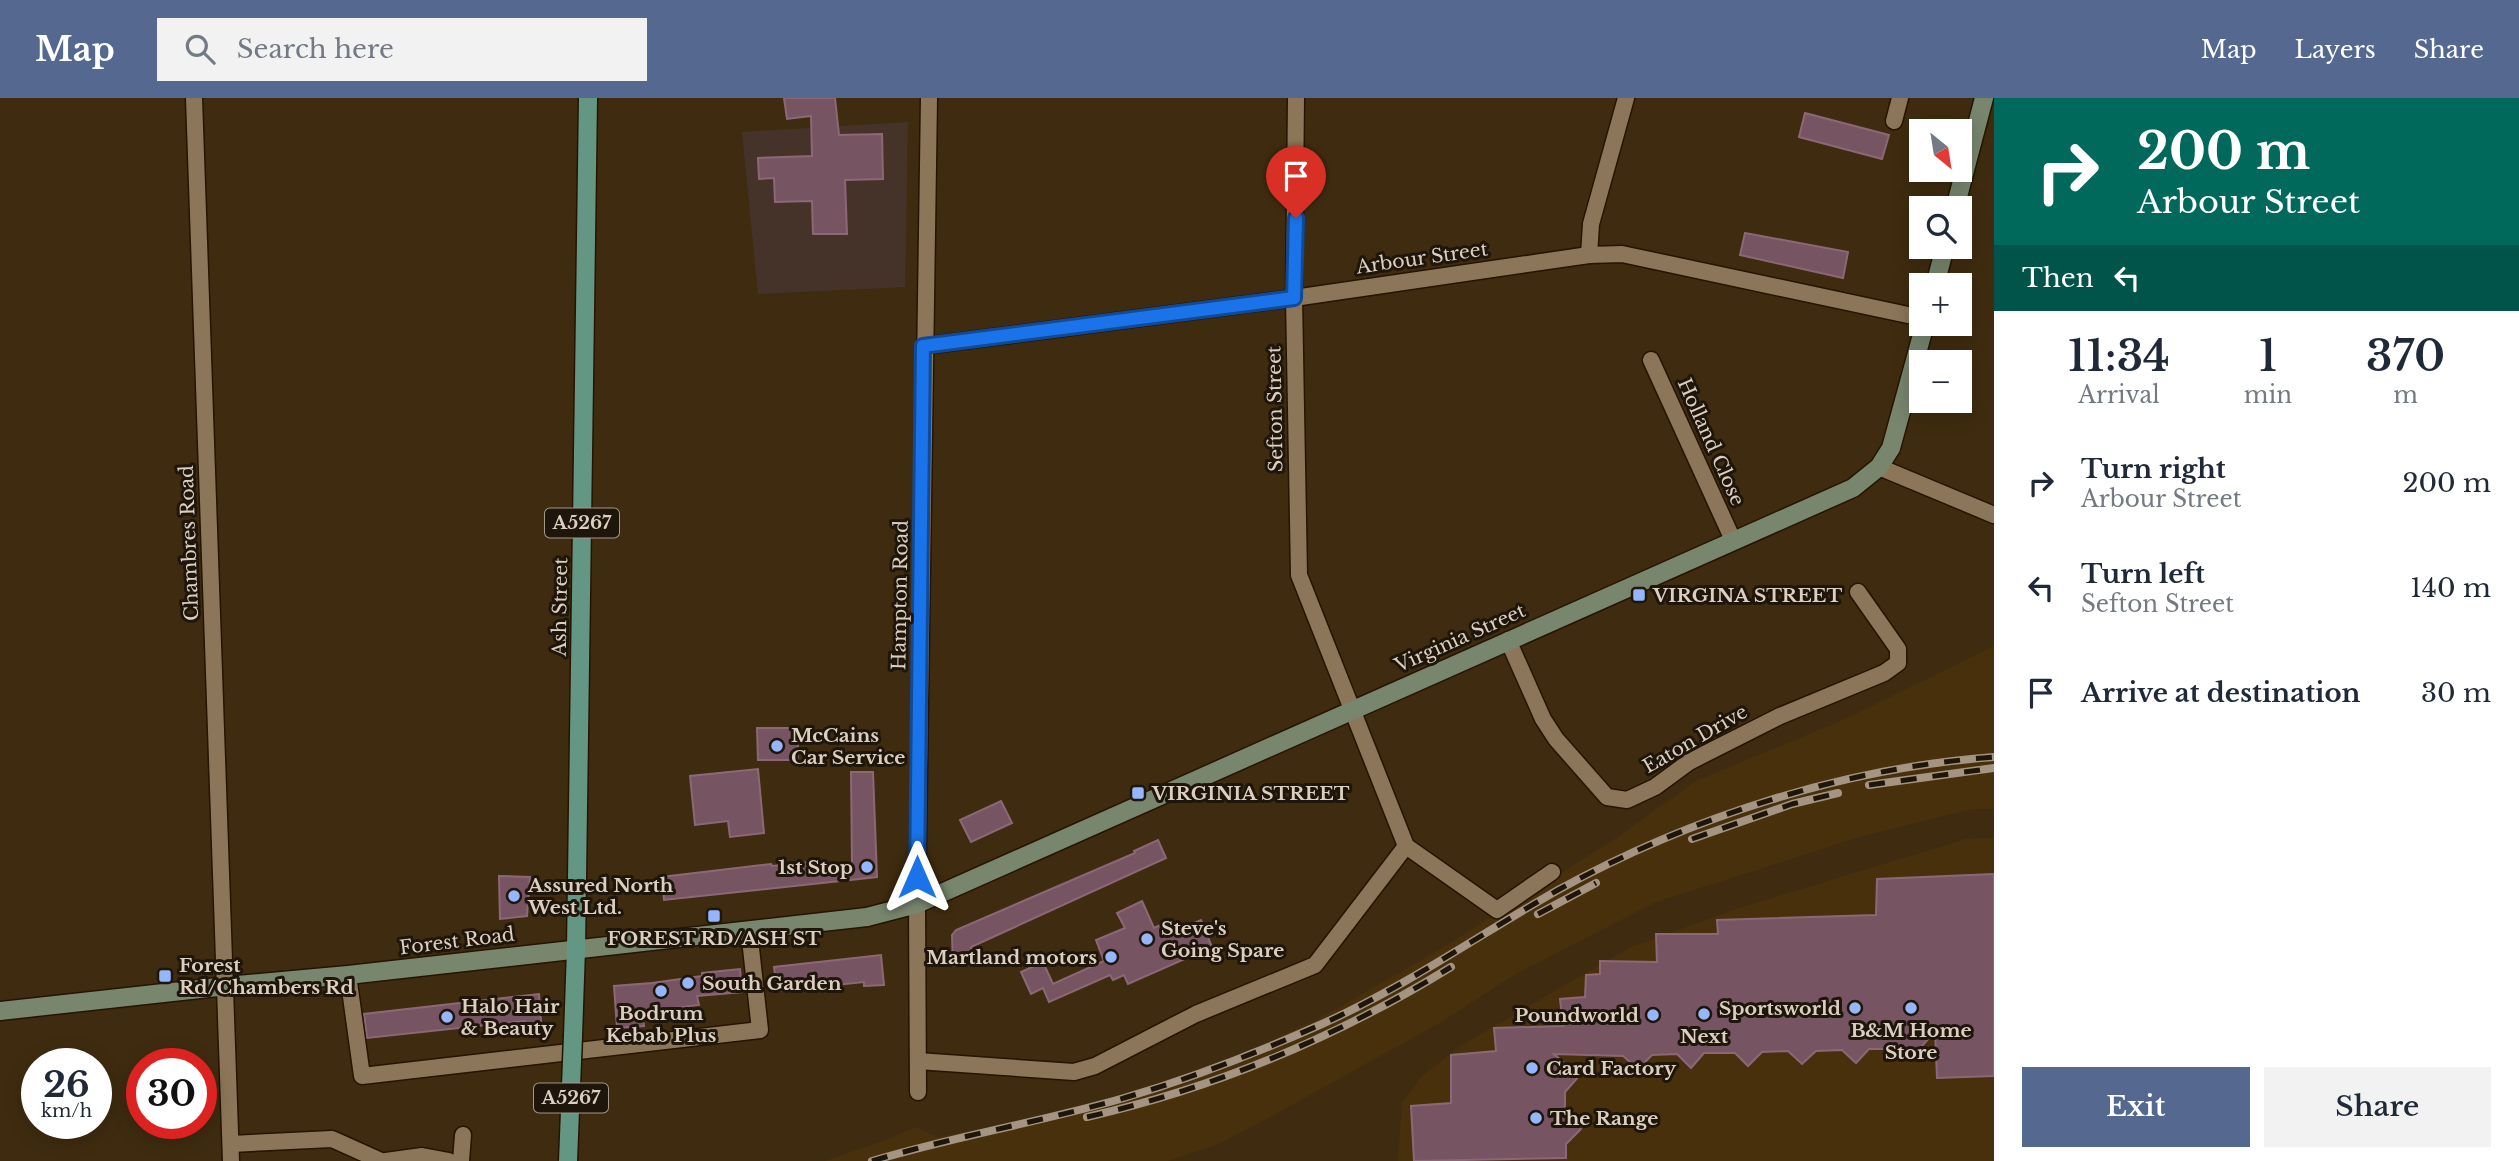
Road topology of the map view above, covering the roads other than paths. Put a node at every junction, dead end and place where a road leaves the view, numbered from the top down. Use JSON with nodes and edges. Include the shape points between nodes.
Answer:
{"nodes":[{"id":1,"x":194,"y":98,"type":"edge"},
{"id":2,"x":588,"y":98,"type":"edge"},
{"id":3,"x":929,"y":98,"type":"edge"},
{"id":4,"x":1296,"y":98,"type":"edge"},
{"id":5,"x":1626,"y":98,"type":"edge"},
{"id":6,"x":1900,"y":98,"type":"edge"},
{"id":7,"x":1984,"y":98,"type":"edge"},
{"id":8,"x":1894,"y":121,"type":"dead end"},
{"id":9,"x":1958,"y":196,"type":"edge"},
{"id":10,"x":1589,"y":255,"type":"junction"},
{"id":11,"x":1294,"y":298,"type":"junction"},
{"id":12,"x":1909,"y":315,"type":"edge"},
{"id":13,"x":1922,"y":336,"type":"edge"},
{"id":14,"x":923,"y":346,"type":"junction"},
{"id":15,"x":1651,"y":360,"type":"dead end"},
{"id":16,"x":1879,"y":467,"type":"junction"},
{"id":17,"x":1994,"y":515,"type":"edge"},
{"id":18,"x":1733,"y":540,"type":"junction"},
{"id":19,"x":1858,"y":592,"type":"dead end"},
{"id":20,"x":1508,"y":640,"type":"junction"},
{"id":21,"x":1351,"y":709,"type":"junction"},
{"id":22,"x":1406,"y":846,"type":"junction"},
{"id":23,"x":1552,"y":872,"type":"dead end"},
{"id":24,"x":917,"y":904,"type":"junction"},
{"id":25,"x":749,"y":930,"type":"junction"},
{"id":26,"x":576,"y":949,"type":"junction"},
{"id":27,"x":348,"y":975,"type":"junction"},
{"id":28,"x":227,"y":986,"type":"junction"},
{"id":29,"x":0,"y":1011,"type":"edge"},
{"id":30,"x":918,"y":1061,"type":"junction"},
{"id":31,"x":918,"y":1092,"type":"dead end"},
{"id":32,"x":463,"y":1135,"type":"dead end"},
{"id":33,"x":231,"y":1153,"type":"edge"},
{"id":34,"x":381,"y":1161,"type":"edge"},
{"id":35,"x":386,"y":1161,"type":"edge"},
{"id":36,"x":449,"y":1161,"type":"edge"},
{"id":37,"x":461,"y":1161,"type":"edge"},
{"id":38,"x":568,"y":1161,"type":"edge"}],
"edges":[{"from":1,"to":28,"type":"street","name":"Chambres Road"},
{"from":2,"to":26,"type":"main road","name":"Ash Street","number":"A5267"},
{"from":3,"to":14,"type":"street","name":"Hampton Road"},
{"from":4,"to":11,"type":"street","name":"Sefton Street"},
{"from":5,"to":10,"type":"street","via":[[1591,224]]},
{"from":6,"to":8,"type":"street"},
{"from":7,"to":9,"type":"street"},
{"from":10,"to":11,"type":"street","name":"Arbour Street"},
{"from":10,"to":12,"type":"street","name":"Arbour Street","via":[[1622,254]]},
{"from":11,"to":14,"type":"street","name":"Arbour Street"},
{"from":11,"to":21,"type":"street","name":"Sefton Street","via":[[1299,575]]},
{"from":13,"to":16,"type":"street","name":"Virginia Street","via":[[1891,448]]},
{"from":14,"to":24,"type":"street","name":"Hampton Road"},
{"from":15,"to":18,"type":"street","name":"Holland Close"},
{"from":16,"to":17,"type":"street"},
{"from":16,"to":18,"type":"street","name":"Virginia Street","via":[[1853,488]]},
{"from":18,"to":20,"type":"street","name":"Virginia Street"},
{"from":19,"to":20,"type":"street","name":"Eaton Drive","via":[[1898,649],[1898,663],[1689,762],[1655,787],[1627,800],[1607,797],[1556,739]]},
{"from":20,"to":21,"type":"street","name":"Virginia Street"},
{"from":21,"to":22,"type":"street","name":"Sefton Street"},
{"from":21,"to":24,"type":"street","name":"Virginia Street"},
{"from":22,"to":23,"type":"street","via":[[1497,910]]},
{"from":22,"to":30,"type":"street","via":[[1315,965],[1196,1014],[1095,1066],[1074,1072]]},
{"from":24,"to":25,"type":"street","name":"Forest Road","via":[[867,917]]},
{"from":24,"to":30,"type":"street","name":"Hampton Road"},
{"from":25,"to":26,"type":"street","name":"Forest Road"},
{"from":25,"to":27,"type":"street","via":[[760,1030],[362,1076]]},
{"from":26,"to":27,"type":"street","name":"Forest Road"},
{"from":26,"to":38,"type":"main road","number":"A5267","bridge":true},
{"from":27,"to":28,"type":"street","name":"Forest Road"},
{"from":28,"to":29,"type":"street","name":"Forest Road"},
{"from":28,"to":33,"type":"street","name":"Chambres Road"},
{"from":30,"to":31,"type":"street","name":"Hampton Road"},
{"from":32,"to":37,"type":"street"},
{"from":33,"to":34,"type":"street","via":[[332,1139]]},
{"from":35,"to":36,"type":"street","via":[[422,1156]]}]}
